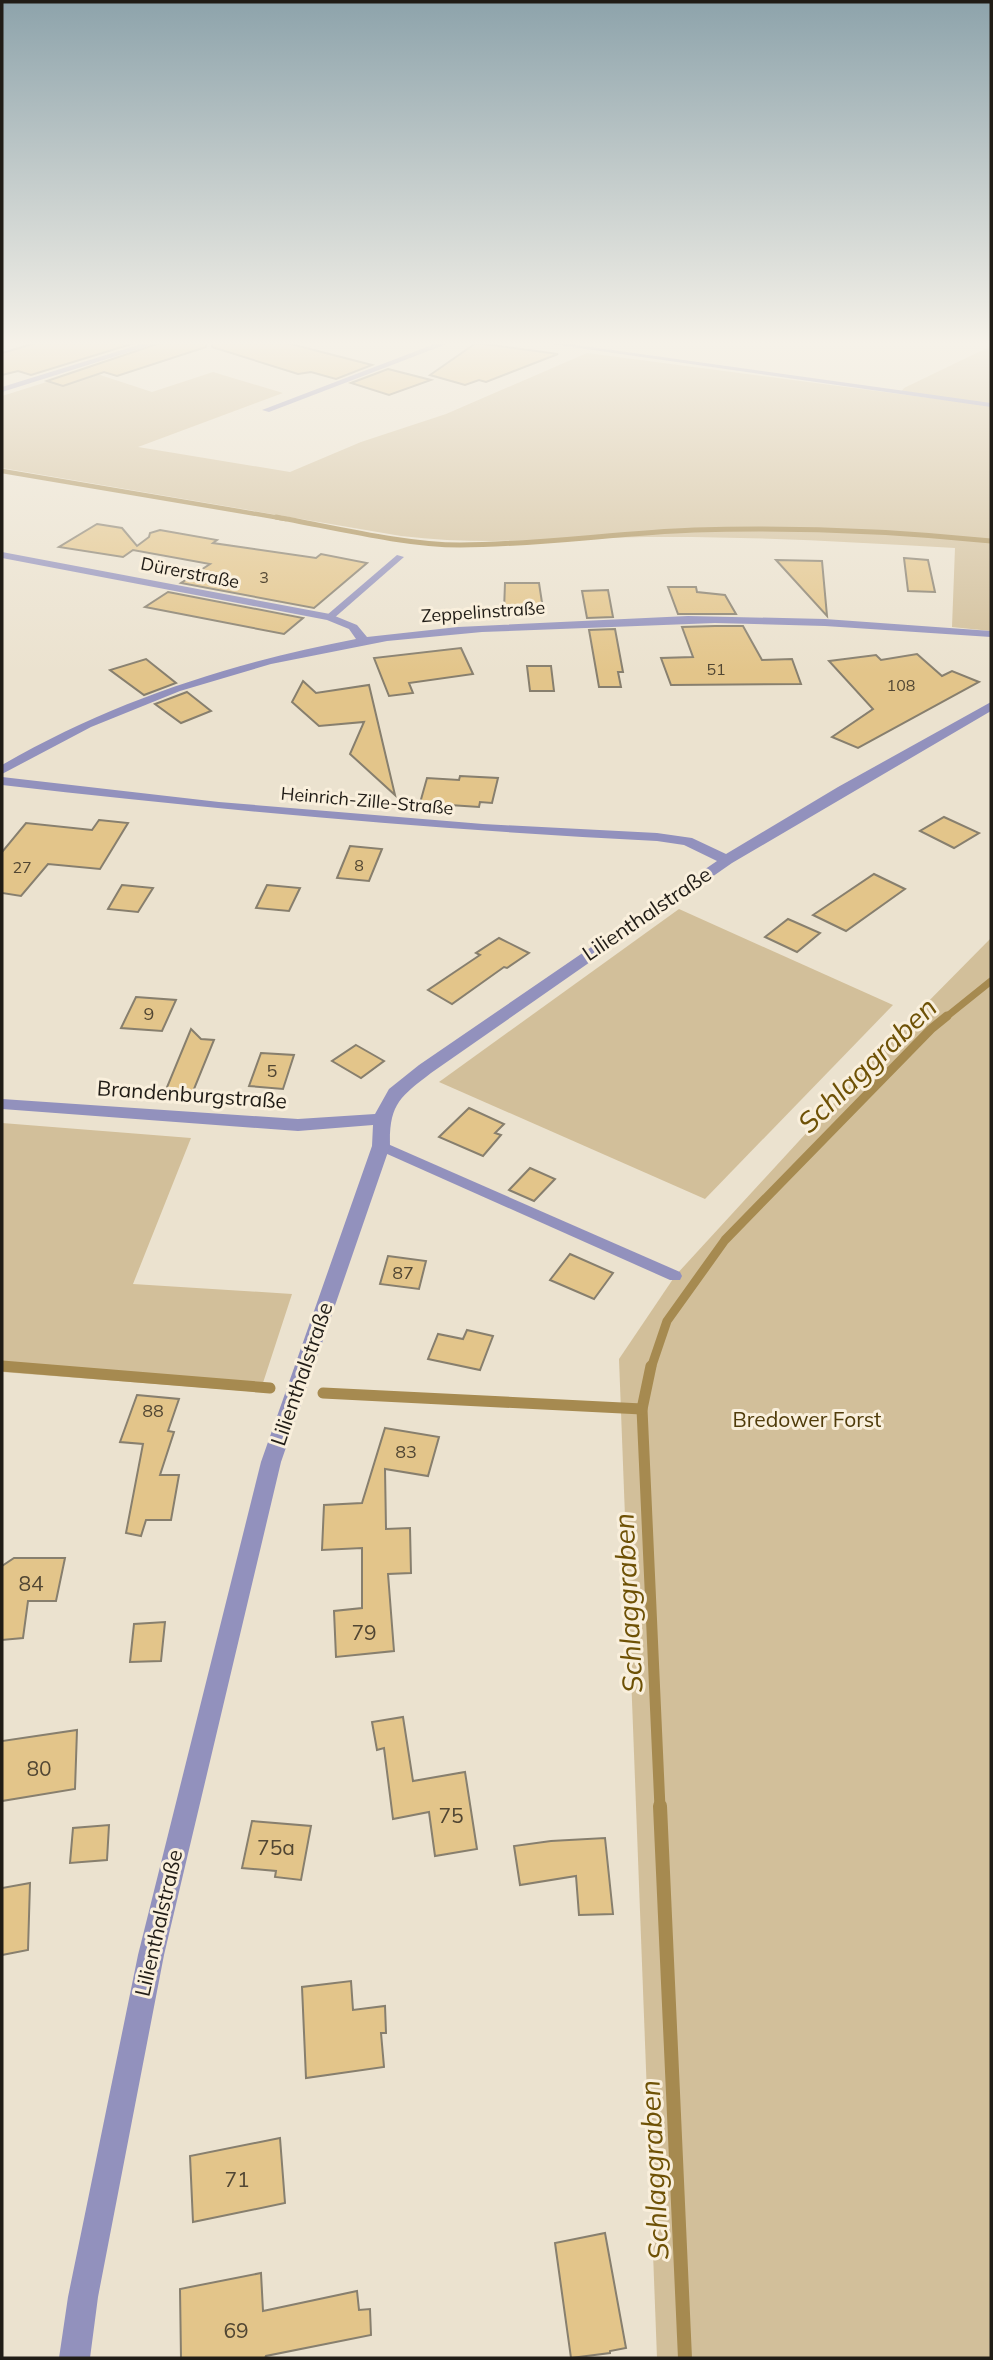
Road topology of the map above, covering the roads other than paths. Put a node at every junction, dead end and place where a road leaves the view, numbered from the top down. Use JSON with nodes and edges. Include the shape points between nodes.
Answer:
{"nodes":[{"id":1,"x":2,"y":555,"type":"edge"},
{"id":2,"x":400,"y":557,"type":"dead end"},
{"id":3,"x":330,"y":617,"type":"junction"},
{"id":4,"x":991,"y":634,"type":"edge"},
{"id":5,"x":364,"y":641,"type":"junction"},
{"id":6,"x":991,"y":706,"type":"edge"},
{"id":7,"x":2,"y":770,"type":"edge"},
{"id":8,"x":2,"y":781,"type":"edge"},
{"id":9,"x":727,"y":860,"type":"junction"},
{"id":10,"x":2,"y":1104,"type":"edge"},
{"id":11,"x":380,"y":1119,"type":"junction"},
{"id":12,"x":381,"y":1146,"type":"junction"},
{"id":13,"x":675,"y":1276,"type":"dead end"},
{"id":14,"x":74,"y":2358,"type":"edge"}],
"edges":[{"from":1,"to":3,"type":"street","name":"Dürerstraße"},
{"from":2,"to":3,"type":"lane"},
{"from":3,"to":5,"type":"street","name":"Dürerstraße","via":[[354,627]]},
{"from":4,"to":5,"type":"street","name":"Zeppelinstraße","via":[[816,621],[711,620],[478,629]]},
{"from":5,"to":7,"type":"street","name":"Zeppelinstraße","via":[[248,666],[148,698],[60,737]]},
{"from":6,"to":9,"type":"street","name":"Lilienthalstraße"},
{"from":8,"to":9,"type":"street","name":"Heinrich-Zille-Straße","via":[[247,808],[657,837],[687,841]]},
{"from":9,"to":11,"type":"street","name":"Lilienthalstraße","via":[[425,1069],[392,1095]]},
{"from":10,"to":11,"type":"street","name":"Brandenburgstraße","via":[[298,1125]]},
{"from":11,"to":12,"type":"street","name":"Lilienthalstraße"},
{"from":12,"to":13,"type":"lane"},
{"from":12,"to":14,"type":"street","name":"Lilienthalstraße","via":[[271,1462],[150,1955]]}]}
